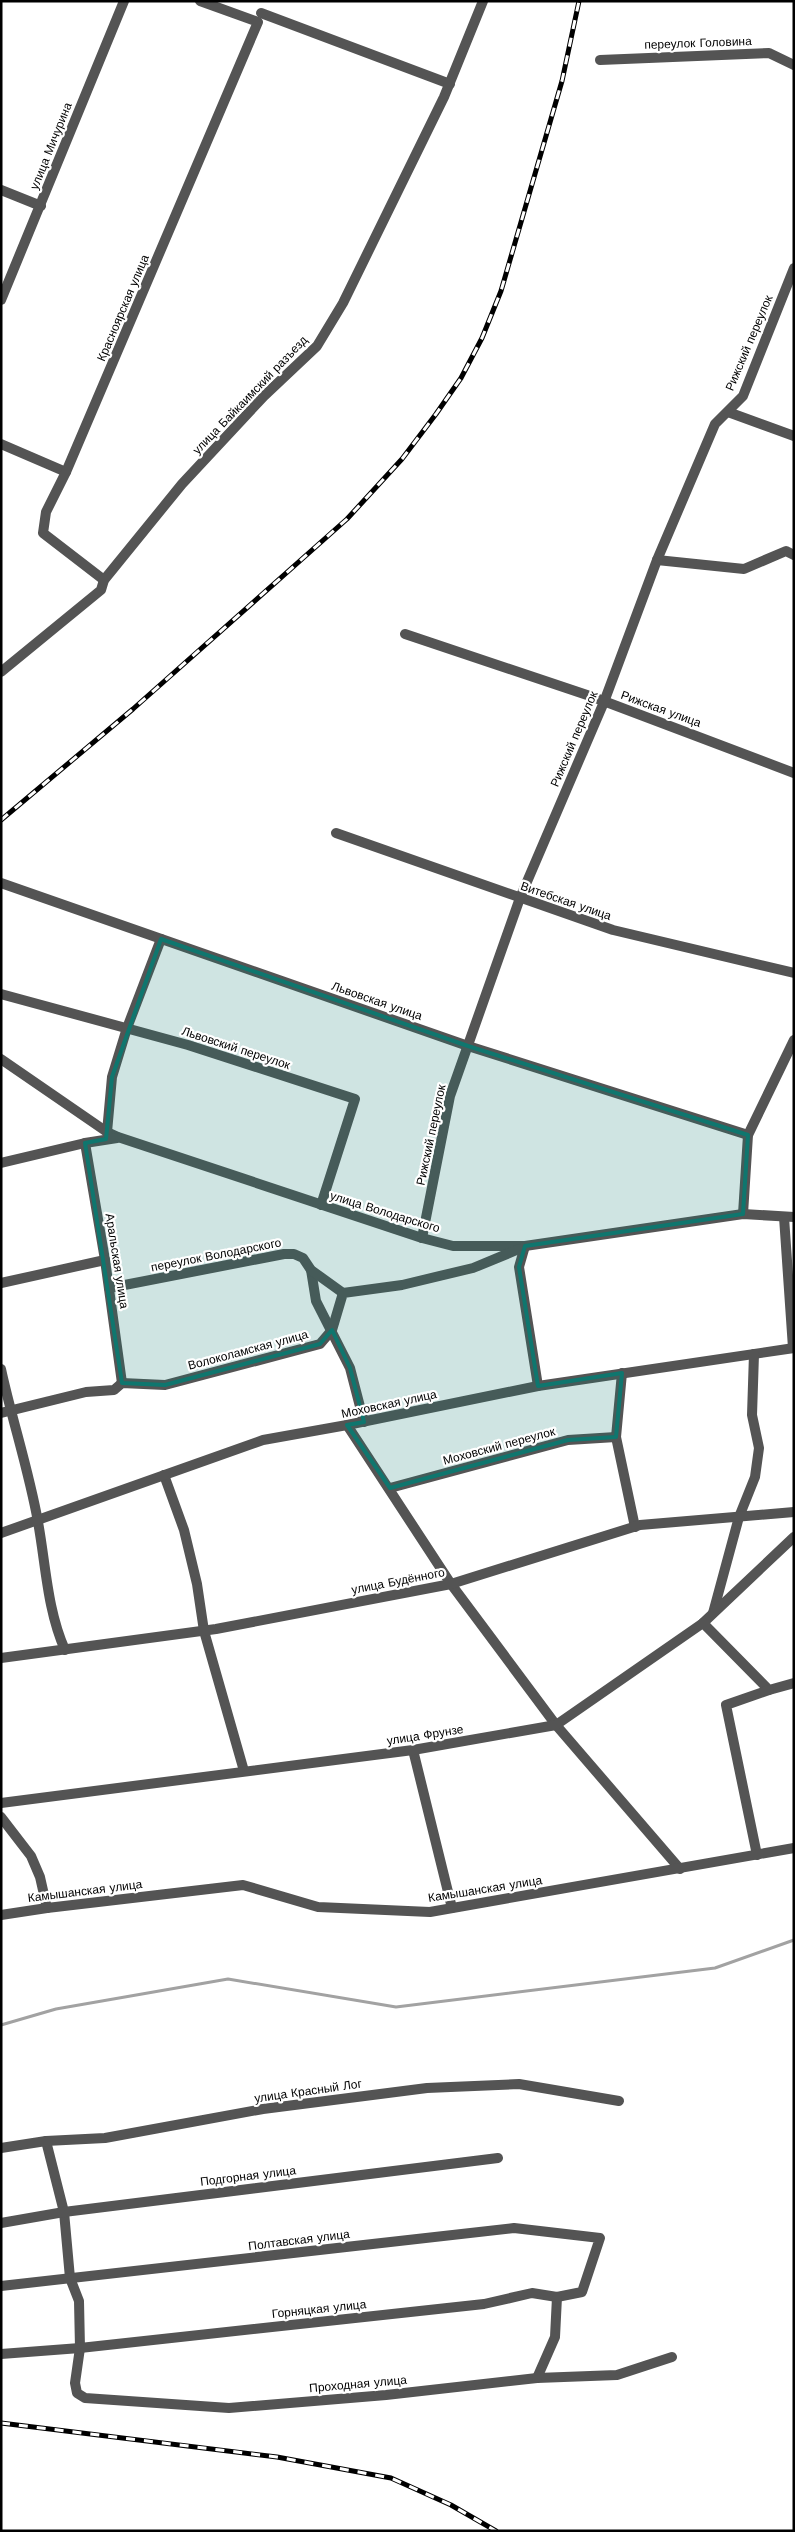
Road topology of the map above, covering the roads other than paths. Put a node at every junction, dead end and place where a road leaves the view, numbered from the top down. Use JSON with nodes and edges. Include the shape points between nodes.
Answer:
{"nodes":[{"id":1,"x":124,"y":1,"type":"edge"},
{"id":2,"x":200,"y":1,"type":"edge"},
{"id":3,"x":483,"y":1,"type":"edge"},
{"id":4,"x":259,"y":18,"type":"junction"},
{"id":5,"x":600,"y":60,"type":"dead end"},
{"id":6,"x":794,"y":65,"type":"edge"},
{"id":7,"x":450,"y":84,"type":"junction"},
{"id":8,"x":1,"y":190,"type":"edge"},
{"id":9,"x":40,"y":206,"type":"junction"},
{"id":10,"x":794,"y":268,"type":"edge"},
{"id":11,"x":1,"y":300,"type":"edge"},
{"id":12,"x":728,"y":412,"type":"junction"},
{"id":13,"x":794,"y":436,"type":"edge"},
{"id":14,"x":1,"y":444,"type":"edge"},
{"id":15,"x":66,"y":472,"type":"junction"},
{"id":16,"x":794,"y":555,"type":"edge"},
{"id":17,"x":657,"y":560,"type":"junction"},
{"id":18,"x":104,"y":580,"type":"junction"},
{"id":19,"x":405,"y":634,"type":"dead end"},
{"id":20,"x":1,"y":672,"type":"edge"},
{"id":21,"x":604,"y":702,"type":"junction"},
{"id":22,"x":794,"y":773,"type":"edge"},
{"id":23,"x":336,"y":833,"type":"dead end"},
{"id":24,"x":1,"y":883,"type":"edge"},
{"id":25,"x":520,"y":898,"type":"junction"},
{"id":26,"x":161,"y":939,"type":"junction"},
{"id":27,"x":794,"y":973,"type":"edge"},
{"id":28,"x":1,"y":994,"type":"edge"},
{"id":29,"x":127,"y":1028,"type":"junction"},
{"id":30,"x":794,"y":1040,"type":"edge"},
{"id":31,"x":468,"y":1046,"type":"junction"},
{"id":32,"x":1,"y":1059,"type":"edge"},
{"id":33,"x":107,"y":1132,"type":"junction"},
{"id":34,"x":748,"y":1135,"type":"junction"},
{"id":35,"x":118,"y":1137,"type":"junction"},
{"id":36,"x":85,"y":1143,"type":"junction"},
{"id":37,"x":1,"y":1163,"type":"edge"},
{"id":38,"x":321,"y":1205,"type":"junction"},
{"id":39,"x":743,"y":1214,"type":"junction"},
{"id":40,"x":789,"y":1217,"type":"edge"},
{"id":41,"x":422,"y":1238,"type":"junction"},
{"id":42,"x":525,"y":1246,"type":"junction"},
{"id":43,"x":105,"y":1260,"type":"junction"},
{"id":44,"x":311,"y":1270,"type":"junction"},
{"id":45,"x":1,"y":1283,"type":"edge"},
{"id":46,"x":109,"y":1288,"type":"junction"},
{"id":47,"x":343,"y":1293,"type":"junction"},
{"id":48,"x":332,"y":1330,"type":"junction"},
{"id":49,"x":793,"y":1348,"type":"edge"},
{"id":50,"x":754,"y":1354,"type":"junction"},
{"id":51,"x":1,"y":1369,"type":"edge"},
{"id":52,"x":622,"y":1374,"type":"junction"},
{"id":53,"x":122,"y":1383,"type":"junction"},
{"id":54,"x":538,"y":1386,"type":"junction"},
{"id":55,"x":5,"y":1412,"type":"edge"},
{"id":56,"x":364,"y":1422,"type":"junction"},
{"id":57,"x":347,"y":1425,"type":"junction"},
{"id":58,"x":616,"y":1437,"type":"junction"},
{"id":59,"x":164,"y":1475,"type":"junction"},
{"id":60,"x":390,"y":1488,"type":"junction"},
{"id":61,"x":794,"y":1512,"type":"edge"},
{"id":62,"x":739,"y":1517,"type":"junction"},
{"id":63,"x":38,"y":1521,"type":"junction"},
{"id":64,"x":635,"y":1527,"type":"junction"},
{"id":65,"x":1,"y":1533,"type":"edge"},
{"id":66,"x":794,"y":1537,"type":"edge"},
{"id":67,"x":450,"y":1584,"type":"junction"},
{"id":68,"x":713,"y":1613,"type":"junction"},
{"id":69,"x":702,"y":1623,"type":"junction"},
{"id":70,"x":204,"y":1631,"type":"junction"},
{"id":71,"x":65,"y":1650,"type":"junction"},
{"id":72,"x":1,"y":1658,"type":"edge"},
{"id":73,"x":794,"y":1683,"type":"edge"},
{"id":74,"x":769,"y":1690,"type":"junction"},
{"id":75,"x":556,"y":1725,"type":"junction"},
{"id":76,"x":414,"y":1750,"type":"junction"},
{"id":77,"x":244,"y":1772,"type":"junction"},
{"id":78,"x":1,"y":1803,"type":"edge"},
{"id":79,"x":1,"y":1817,"type":"edge"},
{"id":80,"x":794,"y":1848,"type":"edge"},
{"id":81,"x":757,"y":1855,"type":"junction"},
{"id":82,"x":680,"y":1869,"type":"junction"},
{"id":83,"x":47,"y":1908,"type":"junction"},
{"id":84,"x":452,"y":1908,"type":"junction"},
{"id":85,"x":1,"y":1915,"type":"edge"},
{"id":86,"x":619,"y":2101,"type":"dead end"},
{"id":87,"x":46,"y":2141,"type":"junction"},
{"id":88,"x":1,"y":2148,"type":"edge"},
{"id":89,"x":498,"y":2158,"type":"dead end"},
{"id":90,"x":64,"y":2212,"type":"junction"},
{"id":91,"x":1,"y":2223,"type":"edge"},
{"id":92,"x":600,"y":2238,"type":"joint"},
{"id":93,"x":70,"y":2278,"type":"junction"},
{"id":94,"x":1,"y":2286,"type":"edge"},
{"id":95,"x":557,"y":2297,"type":"junction"},
{"id":96,"x":80,"y":2348,"type":"junction"},
{"id":97,"x":1,"y":2354,"type":"edge"},
{"id":98,"x":672,"y":2357,"type":"dead end"},
{"id":99,"x":537,"y":2378,"type":"junction"}],
"edges":[{"from":1,"to":9,"type":"street","name":"улица Мичурина"},
{"from":2,"to":4,"type":"street"},
{"from":3,"to":7,"type":"street","name":"улица Байкаимский разъезд"},
{"from":4,"to":7,"type":"street"},
{"from":4,"to":15,"type":"street","name":"Красноярская улица"},
{"from":5,"to":6,"type":"street","name":"переулок Головина","via":[[769,53]]},
{"from":7,"to":18,"type":"street","name":"улица Байкаимский разъезд","via":[[343,303],[317,346],[264,396],[182,484]]},
{"from":8,"to":9,"type":"street"},
{"from":9,"to":11,"type":"street","name":"улица Мичурина"},
{"from":10,"to":12,"type":"street","name":"Рижский переулок","via":[[743,396]]},
{"from":12,"to":13,"type":"street"},
{"from":12,"to":17,"type":"street","name":"Рижский переулок","via":[[716,424]]},
{"from":14,"to":15,"type":"street"},
{"from":15,"to":18,"type":"street","name":"Красноярская улица","via":[[46,512],[42,533]]},
{"from":16,"to":17,"type":"street","via":[[786,551],[744,569]]},
{"from":17,"to":21,"type":"street","name":"Рижский переулок"},
{"from":18,"to":20,"type":"street","name":"улица Байкаимский разъезд","via":[[101,590]]},
{"from":19,"to":21,"type":"street","name":"Рижская улица"},
{"from":21,"to":22,"type":"street","name":"Рижская улица"},
{"from":21,"to":25,"type":"street","name":"Рижский переулок"},
{"from":23,"to":25,"type":"street","name":"Витебская улица"},
{"from":24,"to":26,"type":"street","name":"Львовская улица"},
{"from":25,"to":27,"type":"street","name":"Витебская улица","via":[[613,930]]},
{"from":25,"to":31,"type":"street","name":"Рижский переулок"},
{"from":26,"to":29,"type":"street"},
{"from":26,"to":31,"type":"street","name":"Львовская улица"},
{"from":28,"to":29,"type":"street","name":"Львовский переулок"},
{"from":29,"to":33,"type":"street","via":[[112,1077]]},
{"from":29,"to":38,"type":"street","name":"Львовский переулок","via":[[355,1099]]},
{"from":30,"to":34,"type":"street"},
{"from":31,"to":34,"type":"street","name":"Львовская улица"},
{"from":31,"to":41,"type":"street","name":"Рижский переулок","via":[[450,1096]]},
{"from":32,"to":33,"type":"street","name":"улица Володарского"},
{"from":33,"to":35,"type":"street","name":"улица Володарского"},
{"from":34,"to":39,"type":"street"},
{"from":35,"to":36,"type":"street"},
{"from":35,"to":38,"type":"street","name":"улица Володарского"},
{"from":36,"to":37,"type":"street"},
{"from":36,"to":43,"type":"street","name":"Аральская улица"},
{"from":38,"to":41,"type":"street","name":"улица Володарского"},
{"from":39,"to":40,"type":"street","name":"улица Володарского"},
{"from":39,"to":42,"type":"street","name":"улица Володарского"},
{"from":40,"to":49,"type":"street"},
{"from":41,"to":42,"type":"street","name":"улица Володарского","via":[[453,1246]]},
{"from":42,"to":47,"type":"street","via":[[473,1268],[402,1285]]},
{"from":42,"to":54,"type":"street","via":[[520,1267]]},
{"from":43,"to":45,"type":"street"},
{"from":43,"to":46,"type":"street","name":"Аральская улица"},
{"from":44,"to":46,"type":"street","name":"переулок Володарского","via":[[302,1258],[284,1254]]},
{"from":44,"to":47,"type":"street","name":"переулок Володарского"},
{"from":44,"to":48,"type":"street","via":[[316,1301]]},
{"from":46,"to":53,"type":"street","name":"Аральская улица"},
{"from":47,"to":48,"type":"street"},
{"from":48,"to":53,"type":"street","name":"Волоколамская улица","via":[[320,1344],[165,1385]]},
{"from":48,"to":56,"type":"street","via":[[350,1368]]},
{"from":49,"to":50,"type":"street","name":"Моховская улица"},
{"from":50,"to":52,"type":"street","name":"Моховская улица"},
{"from":50,"to":62,"type":"street","via":[[752,1415],[759,1448],[755,1477]]},
{"from":51,"to":55,"type":"street"},
{"from":52,"to":54,"type":"street","name":"Моховская улица"},
{"from":52,"to":58,"type":"street"},
{"from":53,"to":55,"type":"street","name":"Волоколамская улица","via":[[114,1390],[86,1392]]},
{"from":54,"to":56,"type":"street","name":"Моховская улица"},
{"from":55,"to":63,"type":"street"},
{"from":56,"to":57,"type":"street","name":"Моховская улица"},
{"from":57,"to":59,"type":"street","name":"Моховская улица","via":[[262,1440]]},
{"from":57,"to":60,"type":"street"},
{"from":58,"to":60,"type":"street","name":"Моховский переулок","via":[[568,1440]]},
{"from":58,"to":64,"type":"street"},
{"from":59,"to":63,"type":"street","name":"Моховская улица"},
{"from":59,"to":70,"type":"street","via":[[184,1530],[198,1584]]},
{"from":60,"to":67,"type":"street"},
{"from":61,"to":62,"type":"street","name":"улица Будённого"},
{"from":62,"to":64,"type":"street","name":"улица Будённого"},
{"from":62,"to":68,"type":"street"},
{"from":63,"to":65,"type":"street","name":"Моховская улица"},
{"from":63,"to":71,"type":"street","via":[[48,1595]]},
{"from":64,"to":67,"type":"street","name":"улица Будённого"},
{"from":66,"to":68,"type":"street","name":"улица Фрунзе"},
{"from":67,"to":70,"type":"street","name":"улица Будённого"},
{"from":67,"to":75,"type":"street"},
{"from":68,"to":69,"type":"street","name":"улица Фрунзе"},
{"from":69,"to":74,"type":"street"},
{"from":69,"to":75,"type":"street","name":"улица Фрунзе"},
{"from":70,"to":71,"type":"street","name":"улица Будённого"},
{"from":70,"to":77,"type":"street"},
{"from":71,"to":72,"type":"street","name":"улица Будённого"},
{"from":73,"to":74,"type":"street"},
{"from":74,"to":81,"type":"street","via":[[726,1705]]},
{"from":75,"to":76,"type":"street","name":"улица Фрунзе"},
{"from":75,"to":82,"type":"street"},
{"from":76,"to":77,"type":"street","name":"улица Фрунзе"},
{"from":76,"to":84,"type":"street"},
{"from":77,"to":78,"type":"street","name":"улица Фрунзе"},
{"from":79,"to":83,"type":"street","via":[[31,1856]]},
{"from":80,"to":81,"type":"street","name":"Камышанская улица"},
{"from":81,"to":82,"type":"street","name":"Камышанская улица"},
{"from":82,"to":84,"type":"street","name":"Камышанская улица"},
{"from":83,"to":84,"type":"street","name":"Камышанская улица","via":[[243,1885],[318,1907],[430,1912]]},
{"from":83,"to":85,"type":"street","name":"Камышанская улица"},
{"from":86,"to":87,"type":"street","name":"улица Красный Лог","via":[[519,2084],[427,2088],[263,2109],[105,2138]]},
{"from":87,"to":88,"type":"street","name":"улица Красный Лог"},
{"from":87,"to":90,"type":"street","name":"Проходная улица"},
{"from":89,"to":90,"type":"street","name":"Подгорная улица"},
{"from":90,"to":91,"type":"street","name":"Подгорная улица"},
{"from":90,"to":93,"type":"street","name":"Проходная улица"},
{"from":92,"to":93,"type":"street","name":"Полтавская улица","via":[[514,2228]]},
{"from":92,"to":95,"type":"street","name":"Горняцкая улица","via":[[582,2292]]},
{"from":93,"to":94,"type":"street","name":"Полтавская улица"},
{"from":93,"to":96,"type":"street","name":"Проходная улица","via":[[78,2301]]},
{"from":95,"to":96,"type":"street","name":"Горняцкая улица","via":[[532,2293],[484,2304]]},
{"from":95,"to":99,"type":"street","via":[[555,2337]]},
{"from":96,"to":97,"type":"street","name":"Горняцкая улица"},
{"from":96,"to":99,"type":"street","name":"Проходная улица","via":[[75,2383],[77,2393],[85,2398],[229,2408]]},
{"from":98,"to":99,"type":"street","name":"Проходная улица","via":[[617,2375]]}]}
